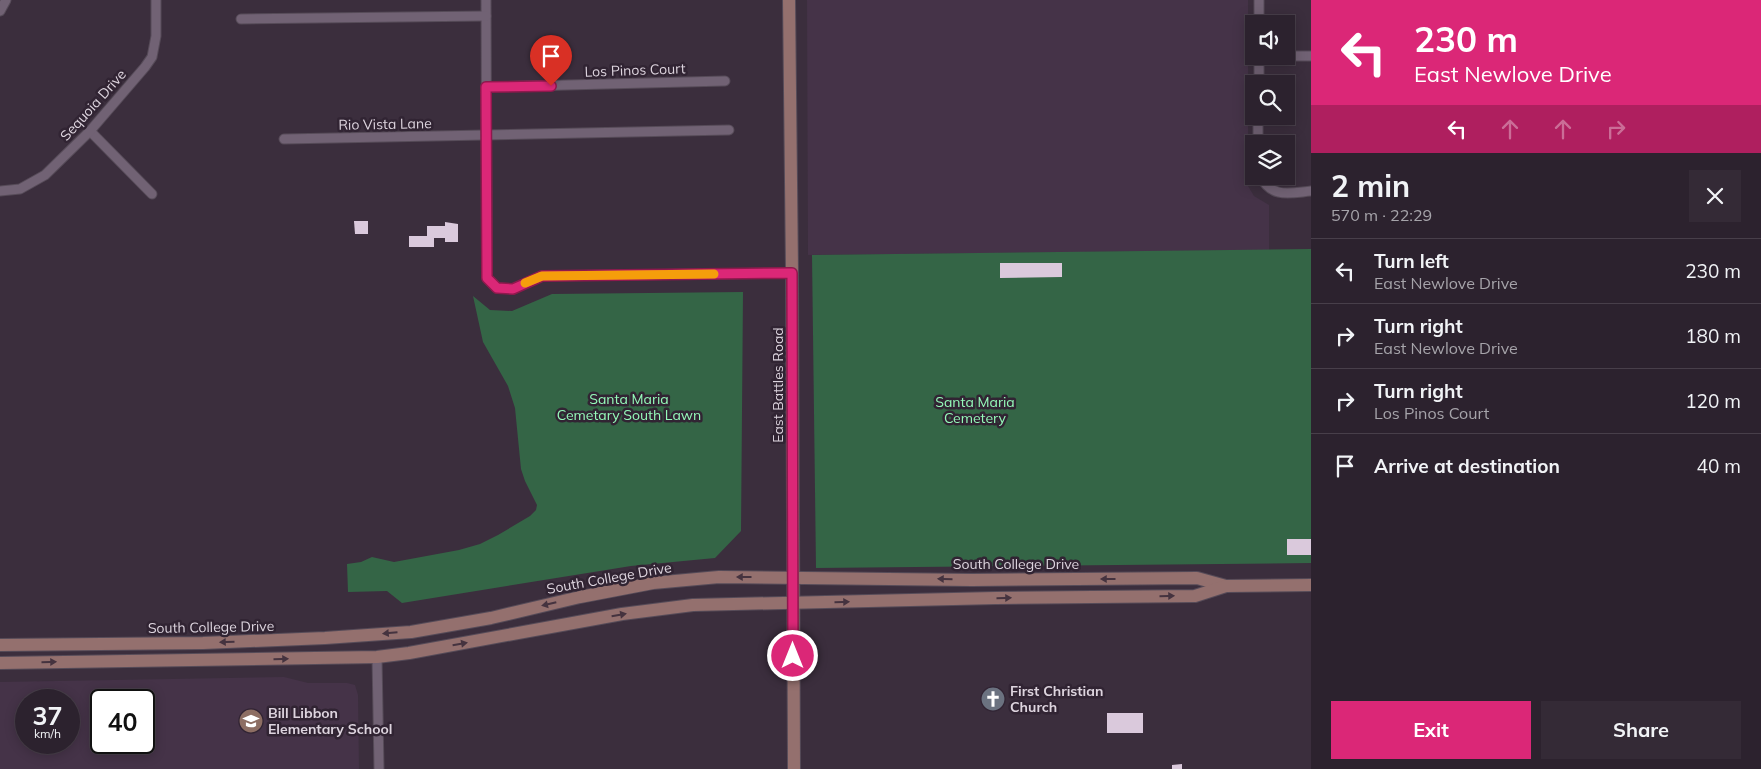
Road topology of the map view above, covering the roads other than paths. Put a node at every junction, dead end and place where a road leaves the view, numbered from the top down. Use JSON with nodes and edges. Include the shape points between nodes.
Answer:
{"nodes":[{"id":1,"x":6,"y":0,"type":"edge"},
{"id":2,"x":156,"y":0,"type":"edge"},
{"id":3,"x":486,"y":0,"type":"edge"},
{"id":4,"x":789,"y":0,"type":"edge"},
{"id":5,"x":1259,"y":0,"type":"edge"},
{"id":6,"x":0,"y":11,"type":"edge"},
{"id":7,"x":1259,"y":15,"type":"edge"},
{"id":8,"x":486,"y":16,"type":"junction"},
{"id":9,"x":241,"y":19,"type":"dead end"},
{"id":10,"x":1295,"y":56,"type":"edge"},
{"id":11,"x":1311,"y":56,"type":"edge"},
{"id":12,"x":725,"y":81,"type":"dead end"},
{"id":13,"x":486,"y":87,"type":"junction"},
{"id":14,"x":729,"y":130,"type":"dead end"},
{"id":15,"x":90,"y":131,"type":"junction"},
{"id":16,"x":486,"y":136,"type":"junction"},
{"id":17,"x":284,"y":139,"type":"dead end"},
{"id":18,"x":1266,"y":185,"type":"edge"},
{"id":19,"x":1311,"y":191,"type":"edge"},
{"id":20,"x":0,"y":192,"type":"edge"},
{"id":21,"x":152,"y":194,"type":"dead end"},
{"id":22,"x":792,"y":273,"type":"junction"},
{"id":23,"x":793,"y":578,"type":"junction"},
{"id":24,"x":1311,"y":585,"type":"edge"},
{"id":25,"x":1226,"y":586,"type":"junction"},
{"id":26,"x":793,"y":603,"type":"junction"},
{"id":27,"x":0,"y":645,"type":"edge"},
{"id":28,"x":377,"y":657,"type":"junction"},
{"id":29,"x":0,"y":662,"type":"edge"},
{"id":30,"x":379,"y":769,"type":"edge"},
{"id":31,"x":794,"y":769,"type":"edge"}],
"edges":[{"from":1,"to":6,"type":"street"},
{"from":2,"to":15,"type":"street","name":"Sequoia Drive","via":[[156,36],[152,57]]},
{"from":3,"to":8,"type":"street"},
{"from":4,"to":22,"type":"street","name":"East Battles Road"},
{"from":5,"to":7,"type":"street"},
{"from":8,"to":9,"type":"street"},
{"from":8,"to":13,"type":"street"},
{"from":10,"to":11,"type":"street"},
{"from":12,"to":13,"type":"street","name":"Los Pinos Court"},
{"from":13,"to":16,"type":"street"},
{"from":14,"to":16,"type":"street","name":"Rio Vista Lane"},
{"from":15,"to":20,"type":"street","name":"Sequoia Drive","via":[[45,175],[20,189]]},
{"from":15,"to":21,"type":"street"},
{"from":16,"to":17,"type":"street","name":"Rio Vista Lane"},
{"from":16,"to":22,"type":"street","via":[[487,278],[497,288],[513,289],[542,276]]},
{"from":18,"to":19,"type":"street","via":[[1275,192]]},
{"from":22,"to":23,"type":"street","name":"East Battles Road"},
{"from":25,"to":23,"type":"street","name":"South College Drive","one_way":true,"via":[[1197,578]]},
{"from":23,"to":26,"type":"street","name":"East Battles Road"},
{"from":23,"to":27,"type":"street","name":"South College Drive","one_way":true,"via":[[719,577],[653,583],[491,618],[403,632],[203,643]]},
{"from":24,"to":25,"type":"street","name":"South College Drive"},
{"from":26,"to":25,"type":"street","name":"South College Drive","one_way":true,"via":[[1195,596]]},
{"from":28,"to":26,"type":"street","name":"South College Drive","one_way":true,"via":[[658,608],[693,604]]},
{"from":26,"to":31,"type":"street","name":"East Battles Road"},
{"from":29,"to":28,"type":"street","name":"South College Drive","one_way":true},
{"from":28,"to":30,"type":"street"}]}
